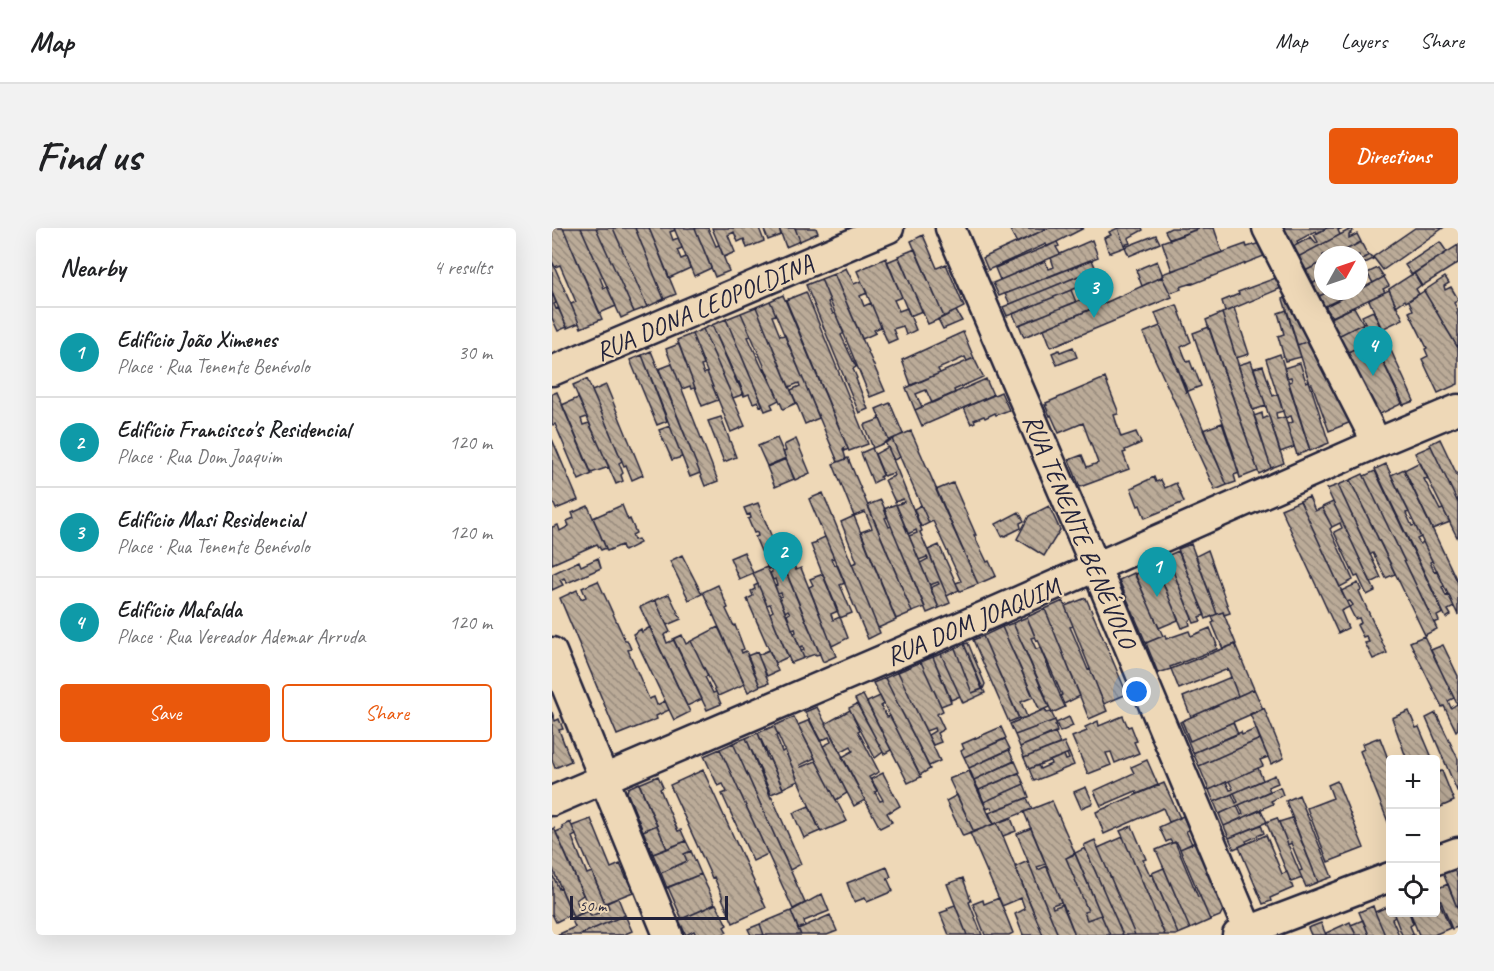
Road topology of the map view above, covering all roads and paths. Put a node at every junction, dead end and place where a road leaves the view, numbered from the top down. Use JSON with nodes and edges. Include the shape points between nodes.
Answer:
{"nodes":[{"id":1,"x":889,"y":228,"type":"edge"},
{"id":2,"x":950,"y":228,"type":"edge"},
{"id":3,"x":1267,"y":228,"type":"edge"},
{"id":4,"x":552,"y":371,"type":"edge"},
{"id":5,"x":1458,"y":409,"type":"edge"},
{"id":6,"x":1377,"y":443,"type":"junction"},
{"id":7,"x":1096,"y":568,"type":"junction"},
{"id":8,"x":552,"y":652,"type":"edge"},
{"id":9,"x":604,"y":778,"type":"junction"},
{"id":10,"x":552,"y":801,"type":"edge"},
{"id":11,"x":1386,"y":879,"type":"edge"},
{"id":12,"x":1245,"y":933,"type":"edge"},
{"id":13,"x":668,"y":935,"type":"edge"}],
"edges":[{"from":1,"to":4,"type":"street","name":"RUA DONA LEOPOLDINA"},
{"from":2,"to":7,"type":"street","name":"RUA TENENTE BENÉVOLO"},
{"from":3,"to":6,"type":"street"},
{"from":5,"to":6,"type":"street","name":"RUA DOM JOAQUIM"},
{"from":6,"to":7,"type":"street","name":"RUA DOM JOAQUIM"},
{"from":7,"to":9,"type":"street","name":"RUA DOM JOAQUIM"},
{"from":7,"to":12,"type":"street","name":"RUA TENENTE BENÉVOLO"},
{"from":8,"to":9,"type":"street"},
{"from":9,"to":10,"type":"street","name":"RUA DOM JOAQUIM"},
{"from":9,"to":13,"type":"street"},
{"from":11,"to":12,"type":"street"}]}
